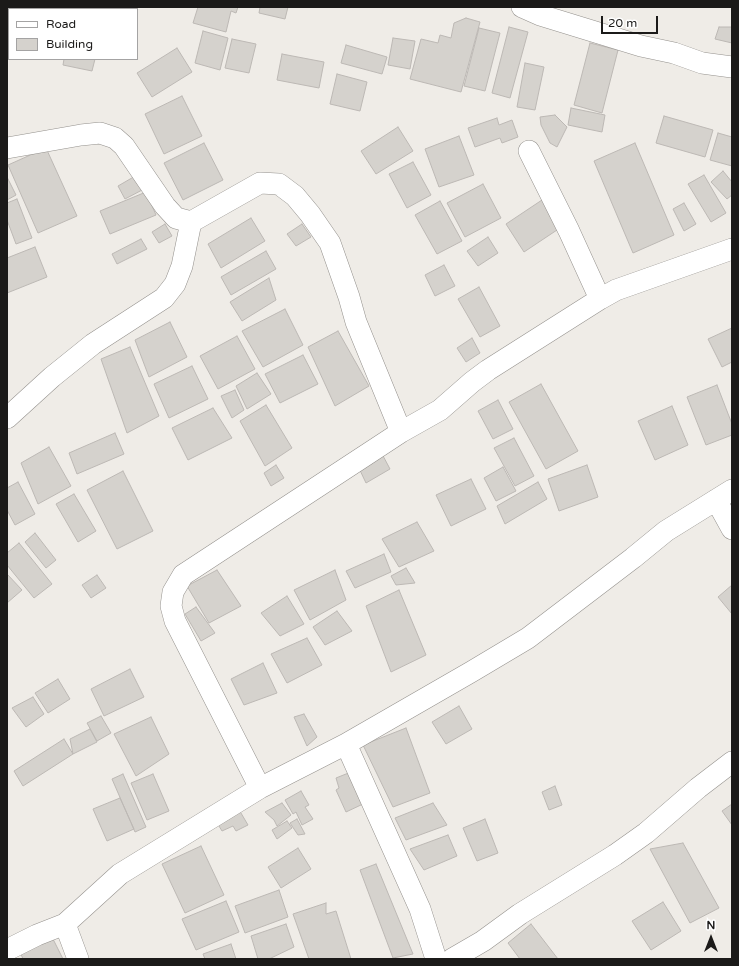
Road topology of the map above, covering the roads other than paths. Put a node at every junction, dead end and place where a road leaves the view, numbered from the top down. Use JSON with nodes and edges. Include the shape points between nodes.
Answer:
{"nodes":[{"id":1,"x":522,"y":7,"type":"edge"},
{"id":2,"x":732,"y":67,"type":"edge"},
{"id":3,"x":7,"y":148,"type":"edge"},
{"id":4,"x":529,"y":151,"type":"dead end"},
{"id":5,"x":191,"y":222,"type":"junction"},
{"id":6,"x":732,"y":249,"type":"edge"},
{"id":7,"x":600,"y":299,"type":"junction"},
{"id":8,"x":7,"y":418,"type":"edge"},
{"id":9,"x":401,"y":432,"type":"junction"},
{"id":10,"x":724,"y":495,"type":"edge"},
{"id":11,"x":732,"y":529,"type":"edge"},
{"id":12,"x":346,"y":744,"type":"junction"},
{"id":13,"x":732,"y":762,"type":"edge"},
{"id":14,"x":260,"y":788,"type":"junction"},
{"id":15,"x":65,"y":924,"type":"junction"},
{"id":16,"x":7,"y":950,"type":"edge"},
{"id":17,"x":78,"y":959,"type":"edge"},
{"id":18,"x":436,"y":959,"type":"edge"},
{"id":19,"x":452,"y":959,"type":"edge"}],
"edges":[{"from":1,"to":2,"type":"street","via":[[641,46],[674,53],[702,63]]},
{"from":3,"to":5,"type":"street","via":[[100,133],[115,138],[124,146],[165,206],[176,218]]},
{"from":4,"to":7,"type":"street"},
{"from":5,"to":8,"type":"street","via":[[182,266],[175,284],[164,298],[93,344],[52,376]]},
{"from":5,"to":9,"type":"street","via":[[260,183],[279,184],[295,196],[330,243],[350,297],[356,322]]},
{"from":6,"to":7,"type":"street","via":[[616,290]]},
{"from":7,"to":9,"type":"street","via":[[488,370],[440,410]]},
{"from":9,"to":14,"type":"street","via":[[183,575],[173,592],[171,606],[175,621]]},
{"from":10,"to":11,"type":"street"},
{"from":10,"to":12,"type":"street","via":[[666,531],[528,638]]},
{"from":12,"to":14,"type":"street"},
{"from":12,"to":18,"type":"street","via":[[420,909]]},
{"from":13,"to":19,"type":"street","via":[[646,833],[615,855]]},
{"from":14,"to":15,"type":"street","via":[[120,874]]},
{"from":15,"to":16,"type":"street"},
{"from":15,"to":17,"type":"street"}]}
